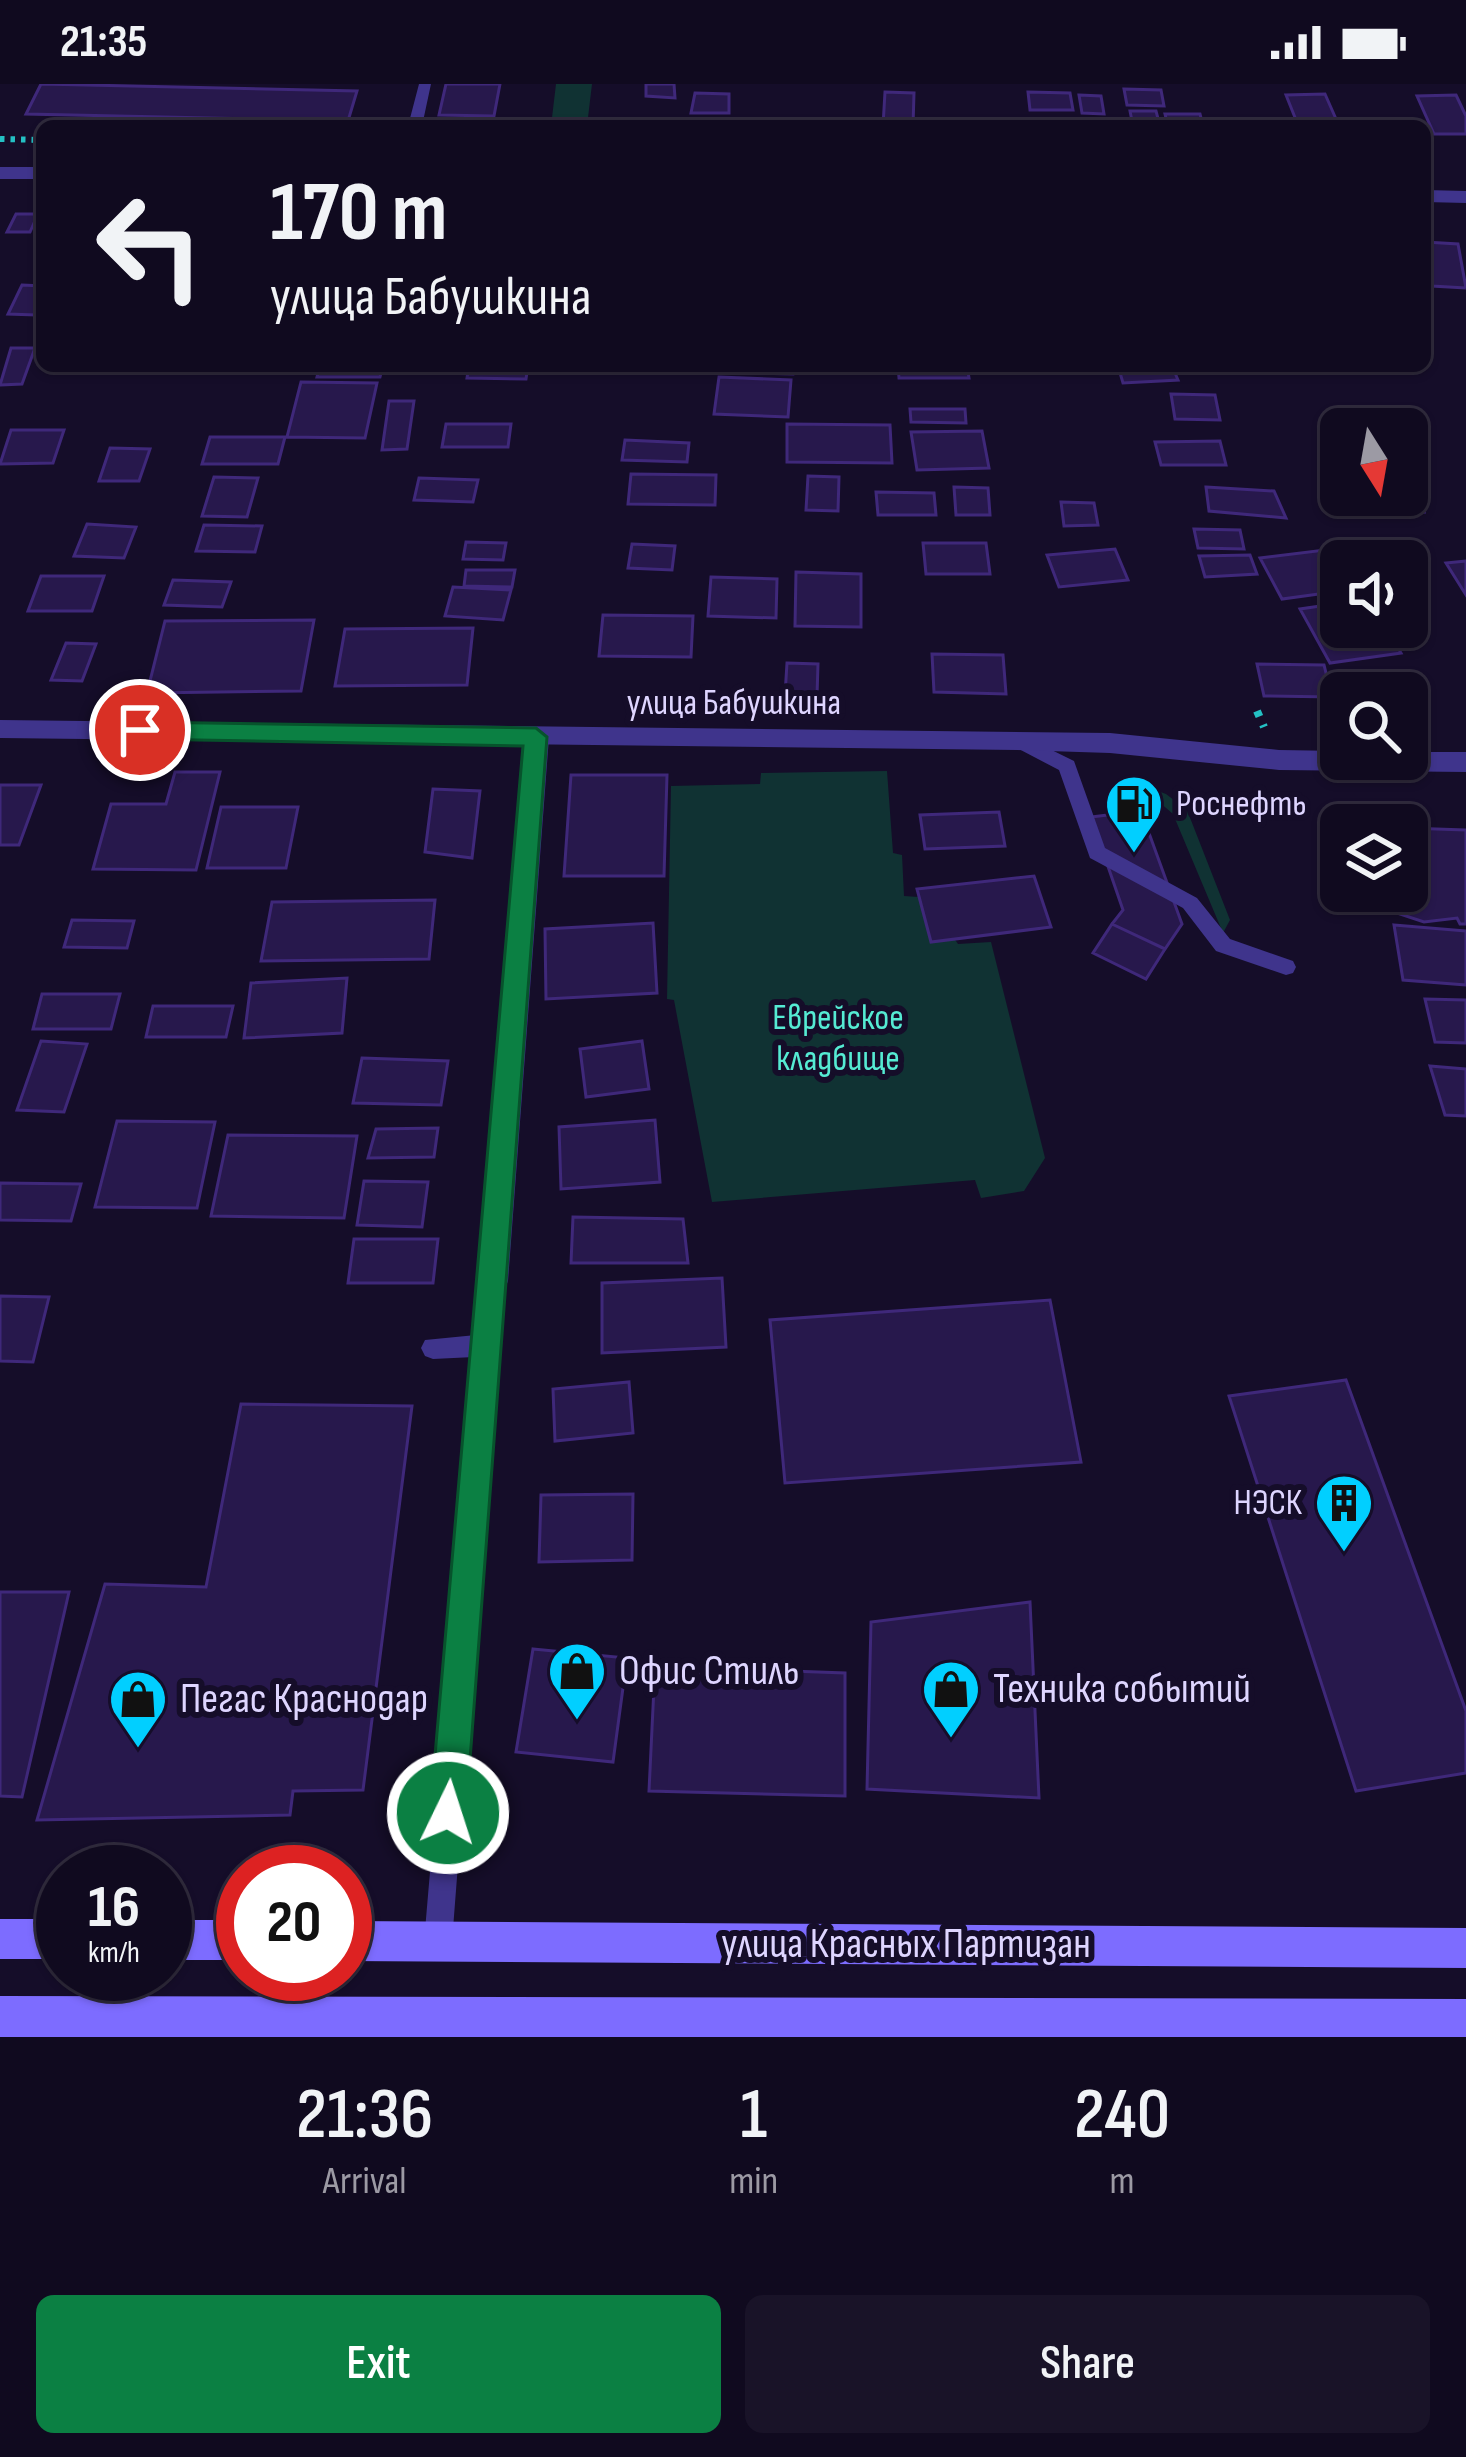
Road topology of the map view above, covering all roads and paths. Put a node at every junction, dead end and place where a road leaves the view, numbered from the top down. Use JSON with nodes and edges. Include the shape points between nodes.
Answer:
{"nodes":[{"id":1,"x":425,"y":84,"type":"edge"},
{"id":2,"x":416,"y":120,"type":"edge"},
{"id":3,"x":0,"y":139,"type":"edge"},
{"id":4,"x":36,"y":140,"type":"edge"},
{"id":5,"x":0,"y":173,"type":"edge"},
{"id":6,"x":36,"y":173,"type":"edge"},
{"id":7,"x":1431,"y":196,"type":"edge"},
{"id":8,"x":1466,"y":197,"type":"edge"},
{"id":9,"x":0,"y":730,"type":"edge"},
{"id":10,"x":536,"y":737,"type":"junction"},
{"id":11,"x":1017,"y":740,"type":"junction"},
{"id":12,"x":1466,"y":762,"type":"edge"},
{"id":13,"x":1286,"y":967,"type":"dead end"},
{"id":14,"x":492,"y":1281,"type":"joint"},
{"id":15,"x":485,"y":1346,"type":"junction"},
{"id":16,"x":433,"y":1348,"type":"dead end"},
{"id":17,"x":0,"y":1939,"type":"edge"},
{"id":18,"x":36,"y":1940,"type":"edge"},
{"id":19,"x":372,"y":1941,"type":"edge"},
{"id":20,"x":438,"y":1942,"type":"junction"},
{"id":21,"x":1466,"y":1948,"type":"edge"},
{"id":22,"x":0,"y":2017,"type":"edge"},
{"id":23,"x":1466,"y":2020,"type":"edge"},
{"id":24,"x":429,"y":2027,"type":"edge"}],
"edges":[{"from":1,"to":2,"type":"lane"},
{"from":3,"to":4,"type":"path"},
{"from":5,"to":6,"type":"street"},
{"from":7,"to":8,"type":"street"},
{"from":9,"to":10,"type":"street","name":"улица Бабушкина"},
{"from":10,"to":11,"type":"street","name":"улица Бабушкина"},
{"from":10,"to":14,"type":"street"},
{"from":11,"to":12,"type":"street","name":"улица Бабушкина","via":[[1279,760]]},
{"from":11,"to":13,"type":"lane","via":[[1066,766],[1097,853],[1190,903],[1223,945]]},
{"from":14,"to":15,"type":"lane"},
{"from":15,"to":16,"type":"lane"},
{"from":15,"to":20,"type":"lane"},
{"from":17,"to":18,"type":"main road"},
{"from":19,"to":20,"type":"main road","name":"улица Красных Партизан"},
{"from":20,"to":21,"type":"main road","name":"улица Красных Партизан"},
{"from":22,"to":24,"type":"main road","name":"улица Красных Партизан"},
{"from":23,"to":24,"type":"main road","name":"улица Красных Партизан"}]}
